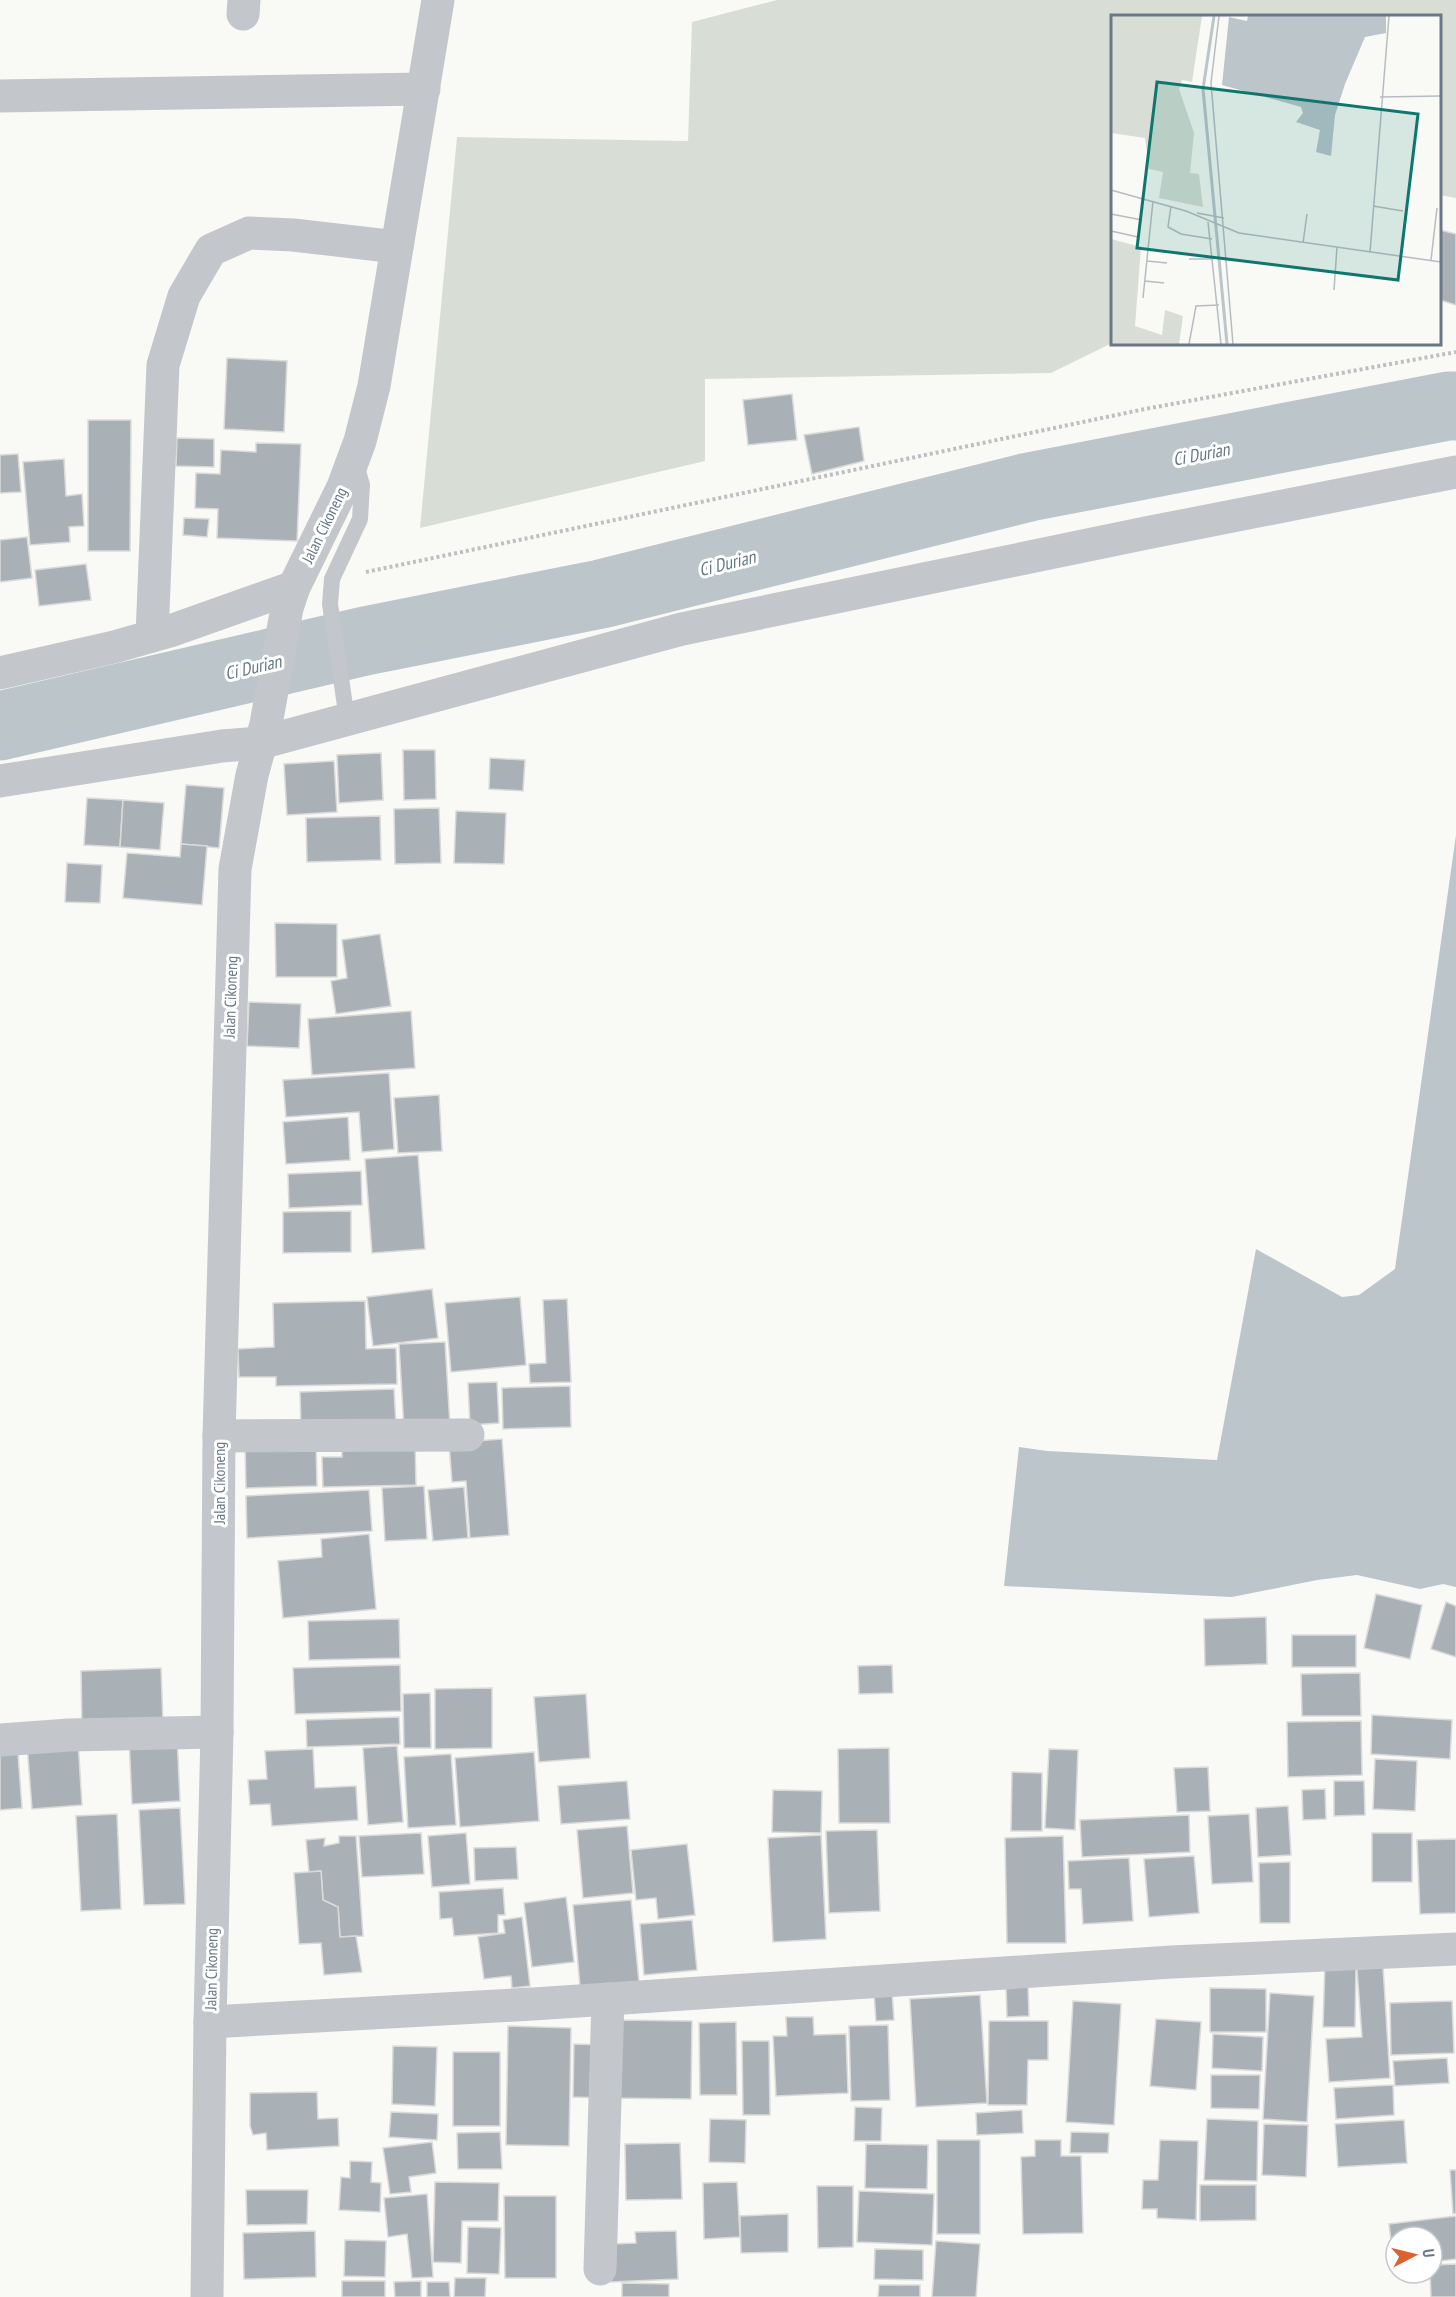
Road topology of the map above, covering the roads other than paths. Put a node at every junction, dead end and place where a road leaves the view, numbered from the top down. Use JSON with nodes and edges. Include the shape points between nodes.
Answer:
{"nodes":[{"id":1,"x":438,"y":0,"type":"edge"},
{"id":2,"x":424,"y":89,"type":"junction"},
{"id":3,"x":0,"y":96,"type":"edge"},
{"id":4,"x":398,"y":247,"type":"junction"},
{"id":5,"x":354,"y":458,"type":"junction"},
{"id":6,"x":1456,"y":472,"type":"edge"},
{"id":7,"x":290,"y":598,"type":"junction"},
{"id":8,"x":152,"y":636,"type":"junction"},
{"id":9,"x":0,"y":673,"type":"edge"},
{"id":10,"x":346,"y":706,"type":"junction"},
{"id":11,"x":263,"y":734,"type":"junction"},
{"id":12,"x":0,"y":781,"type":"edge"},
{"id":13,"x":468,"y":1435,"type":"dead end"},
{"id":14,"x":219,"y":1436,"type":"junction"},
{"id":15,"x":217,"y":1732,"type":"junction"},
{"id":16,"x":0,"y":1740,"type":"edge"},
{"id":17,"x":1456,"y":1949,"type":"edge"},
{"id":18,"x":608,"y":1999,"type":"junction"},
{"id":19,"x":210,"y":2022,"type":"junction"},
{"id":20,"x":600,"y":2269,"type":"dead end"},
{"id":21,"x":207,"y":2297,"type":"edge"}],
"edges":[{"from":1,"to":2,"type":"street","name":"Jalan Cikoneng"},
{"from":2,"to":3,"type":"street"},
{"from":2,"to":4,"type":"street","name":"Jalan Cikoneng"},
{"from":4,"to":5,"type":"street","name":"Jalan Cikoneng","via":[[374,386]]},
{"from":4,"to":8,"type":"street","via":[[249,233],[212,250],[184,296],[163,365]]},
{"from":5,"to":7,"type":"street","name":"Jalan Cikoneng"},
{"from":5,"to":10,"type":"lane","via":[[362,485],[360,519],[332,579],[330,604]]},
{"from":6,"to":10,"type":"street","via":[[682,629]]},
{"from":7,"to":8,"type":"street"},
{"from":7,"to":11,"type":"street","name":"Jalan Cikoneng"},
{"from":8,"to":9,"type":"street"},
{"from":10,"to":11,"type":"street"},
{"from":11,"to":12,"type":"street","via":[[222,746]]},
{"from":11,"to":14,"type":"street","name":"Jalan Cikoneng","via":[[235,869]]},
{"from":13,"to":14,"type":"street"},
{"from":14,"to":15,"type":"street","name":"Jalan Cikoneng"},
{"from":15,"to":16,"type":"street"},
{"from":15,"to":19,"type":"street","name":"Jalan Cikoneng"},
{"from":17,"to":18,"type":"street","via":[[1172,1962]]},
{"from":18,"to":19,"type":"street"},
{"from":18,"to":20,"type":"street"},
{"from":19,"to":21,"type":"street","name":"Jalan Cikoneng"}]}
